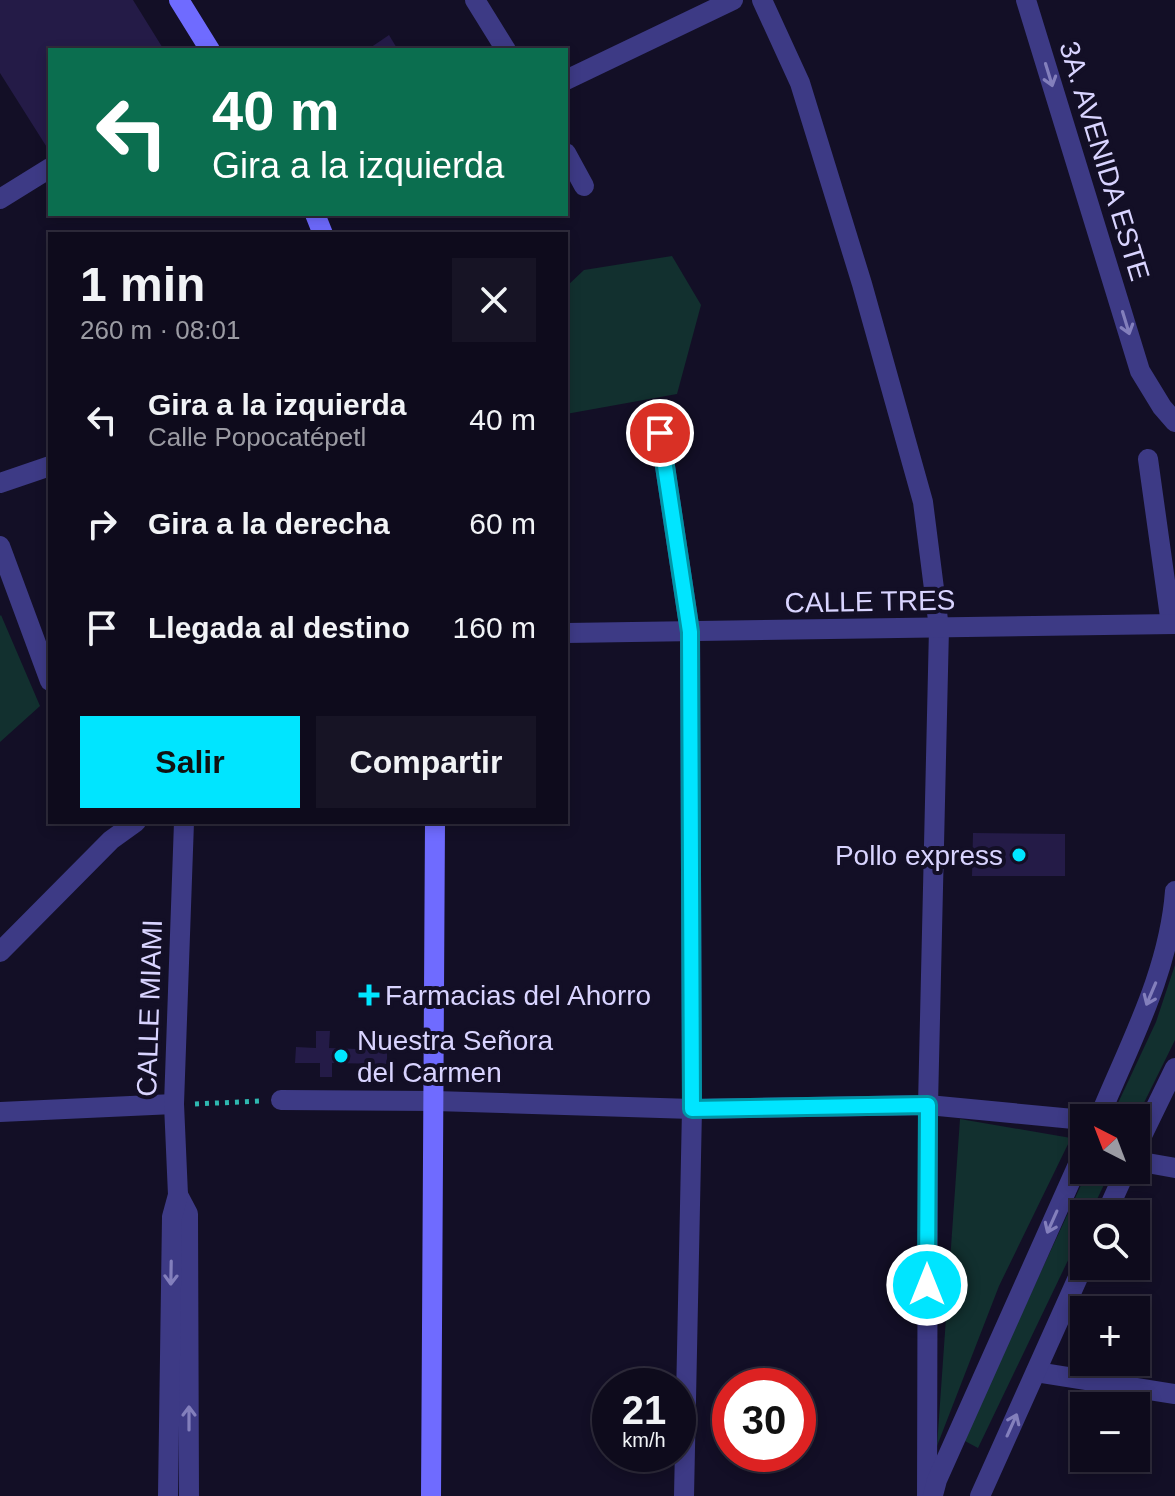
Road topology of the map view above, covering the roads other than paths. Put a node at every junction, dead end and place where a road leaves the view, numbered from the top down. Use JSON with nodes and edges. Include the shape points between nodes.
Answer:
{"nodes":[{"id":1,"x":179,"y":0,"type":"edge"},
{"id":2,"x":475,"y":0,"type":"edge"},
{"id":3,"x":733,"y":0,"type":"edge"},
{"id":4,"x":762,"y":0,"type":"edge"},
{"id":5,"x":1026,"y":0,"type":"edge"},
{"id":6,"x":209,"y":48,"type":"edge"},
{"id":7,"x":505,"y":48,"type":"edge"},
{"id":8,"x":568,"y":79,"type":"edge"},
{"id":9,"x":568,"y":157,"type":"edge"},
{"id":10,"x":48,"y":169,"type":"edge"},
{"id":11,"x":584,"y":186,"type":"dead end"},
{"id":12,"x":0,"y":199,"type":"edge"},
{"id":13,"x":1175,"y":422,"type":"edge"},
{"id":14,"x":660,"y":433,"type":"dead end"},
{"id":15,"x":1148,"y":459,"type":"dead end"},
{"id":16,"x":48,"y":467,"type":"edge"},
{"id":17,"x":0,"y":483,"type":"edge"},
{"id":18,"x":0,"y":546,"type":"edge"},
{"id":19,"x":8,"y":595,"type":"edge"},
{"id":20,"x":1173,"y":624,"type":"edge"},
{"id":21,"x":939,"y":628,"type":"junction"},
{"id":22,"x":690,"y":632,"type":"junction"},
{"id":23,"x":568,"y":633,"type":"edge"},
{"id":24,"x":48,"y":677,"type":"edge"},
{"id":25,"x":130,"y":824,"type":"edge"},
{"id":26,"x":184,"y":824,"type":"edge"},
{"id":27,"x":435,"y":824,"type":"edge"},
{"id":28,"x":107,"y":831,"type":"edge"},
{"id":29,"x":1175,"y":891,"type":"edge"},
{"id":30,"x":0,"y":952,"type":"edge"},
{"id":31,"x":1175,"y":1068,"type":"edge"},
{"id":32,"x":281,"y":1100,"type":"road end"},
{"id":33,"x":435,"y":1101,"type":"junction"},
{"id":34,"x":174,"y":1104,"type":"junction"},
{"id":35,"x":1105,"y":1104,"type":"edge"},
{"id":36,"x":928,"y":1105,"type":"junction"},
{"id":37,"x":692,"y":1109,"type":"junction"},
{"id":38,"x":0,"y":1112,"type":"edge"},
{"id":39,"x":1070,"y":1119,"type":"edge"},
{"id":40,"x":1150,"y":1119,"type":"edge"},
{"id":41,"x":1150,"y":1164,"type":"edge"},
{"id":42,"x":1175,"y":1168,"type":"edge"},
{"id":43,"x":1070,"y":1182,"type":"edge"},
{"id":44,"x":178,"y":1195,"type":"junction"},
{"id":45,"x":1077,"y":1280,"type":"edge"},
{"id":46,"x":1036,"y":1372,"type":"junction"},
{"id":47,"x":1175,"y":1394,"type":"edge"},
{"id":48,"x":168,"y":1496,"type":"edge"},
{"id":49,"x":189,"y":1496,"type":"edge"},
{"id":50,"x":431,"y":1496,"type":"edge"},
{"id":51,"x":684,"y":1496,"type":"edge"},
{"id":52,"x":930,"y":1496,"type":"edge"},
{"id":53,"x":980,"y":1496,"type":"edge"}],
"edges":[{"from":1,"to":6,"type":"main road"},
{"from":2,"to":7,"type":"street"},
{"from":3,"to":8,"type":"street"},
{"from":4,"to":21,"type":"street","via":[[800,83],[862,284],[923,502]]},
{"from":5,"to":13,"type":"street","name":"3A. AVENIDA ESTE","one_way":true,"via":[[1140,371]]},
{"from":9,"to":11,"type":"street"},
{"from":10,"to":12,"type":"street"},
{"from":14,"to":22,"type":"street"},
{"from":15,"to":20,"type":"street"},
{"from":16,"to":17,"type":"street"},
{"from":18,"to":19,"type":"street"},
{"from":19,"to":24,"type":"street"},
{"from":20,"to":21,"type":"street","name":"CALLE TRES"},
{"from":21,"to":22,"type":"street","name":"CALLE TRES"},
{"from":21,"to":36,"type":"street"},
{"from":22,"to":23,"type":"street","name":"CALLE TRES"},
{"from":22,"to":37,"type":"street"},
{"from":25,"to":28,"type":"street"},
{"from":26,"to":34,"type":"street","name":"CALLE MIAMI"},
{"from":27,"to":33,"type":"main road"},
{"from":28,"to":30,"type":"street"},
{"from":29,"to":35,"type":"street","one_way":true,"via":[[1162,966]]},
{"from":31,"to":40,"type":"street"},
{"from":32,"to":33,"type":"street"},
{"from":33,"to":37,"type":"street"},
{"from":33,"to":50,"type":"main road"},
{"from":34,"to":38,"type":"street"},
{"from":34,"to":44,"type":"street","name":"CALLE MIAMI"},
{"from":36,"to":37,"type":"street"},
{"from":36,"to":39,"type":"street"},
{"from":36,"to":52,"type":"street"},
{"from":37,"to":51,"type":"street"},
{"from":41,"to":42,"type":"street"},
{"from":43,"to":52,"type":"street","one_way":true},
{"from":44,"to":48,"type":"street","name":"CALLE MIAMI","one_way":true,"via":[[172,1217]]},
{"from":49,"to":44,"type":"street","name":"CALLE MIAMI","one_way":true,"via":[[188,1214]]},
{"from":45,"to":46,"type":"street"},
{"from":46,"to":47,"type":"street"},
{"from":53,"to":46,"type":"street","one_way":true}]}
